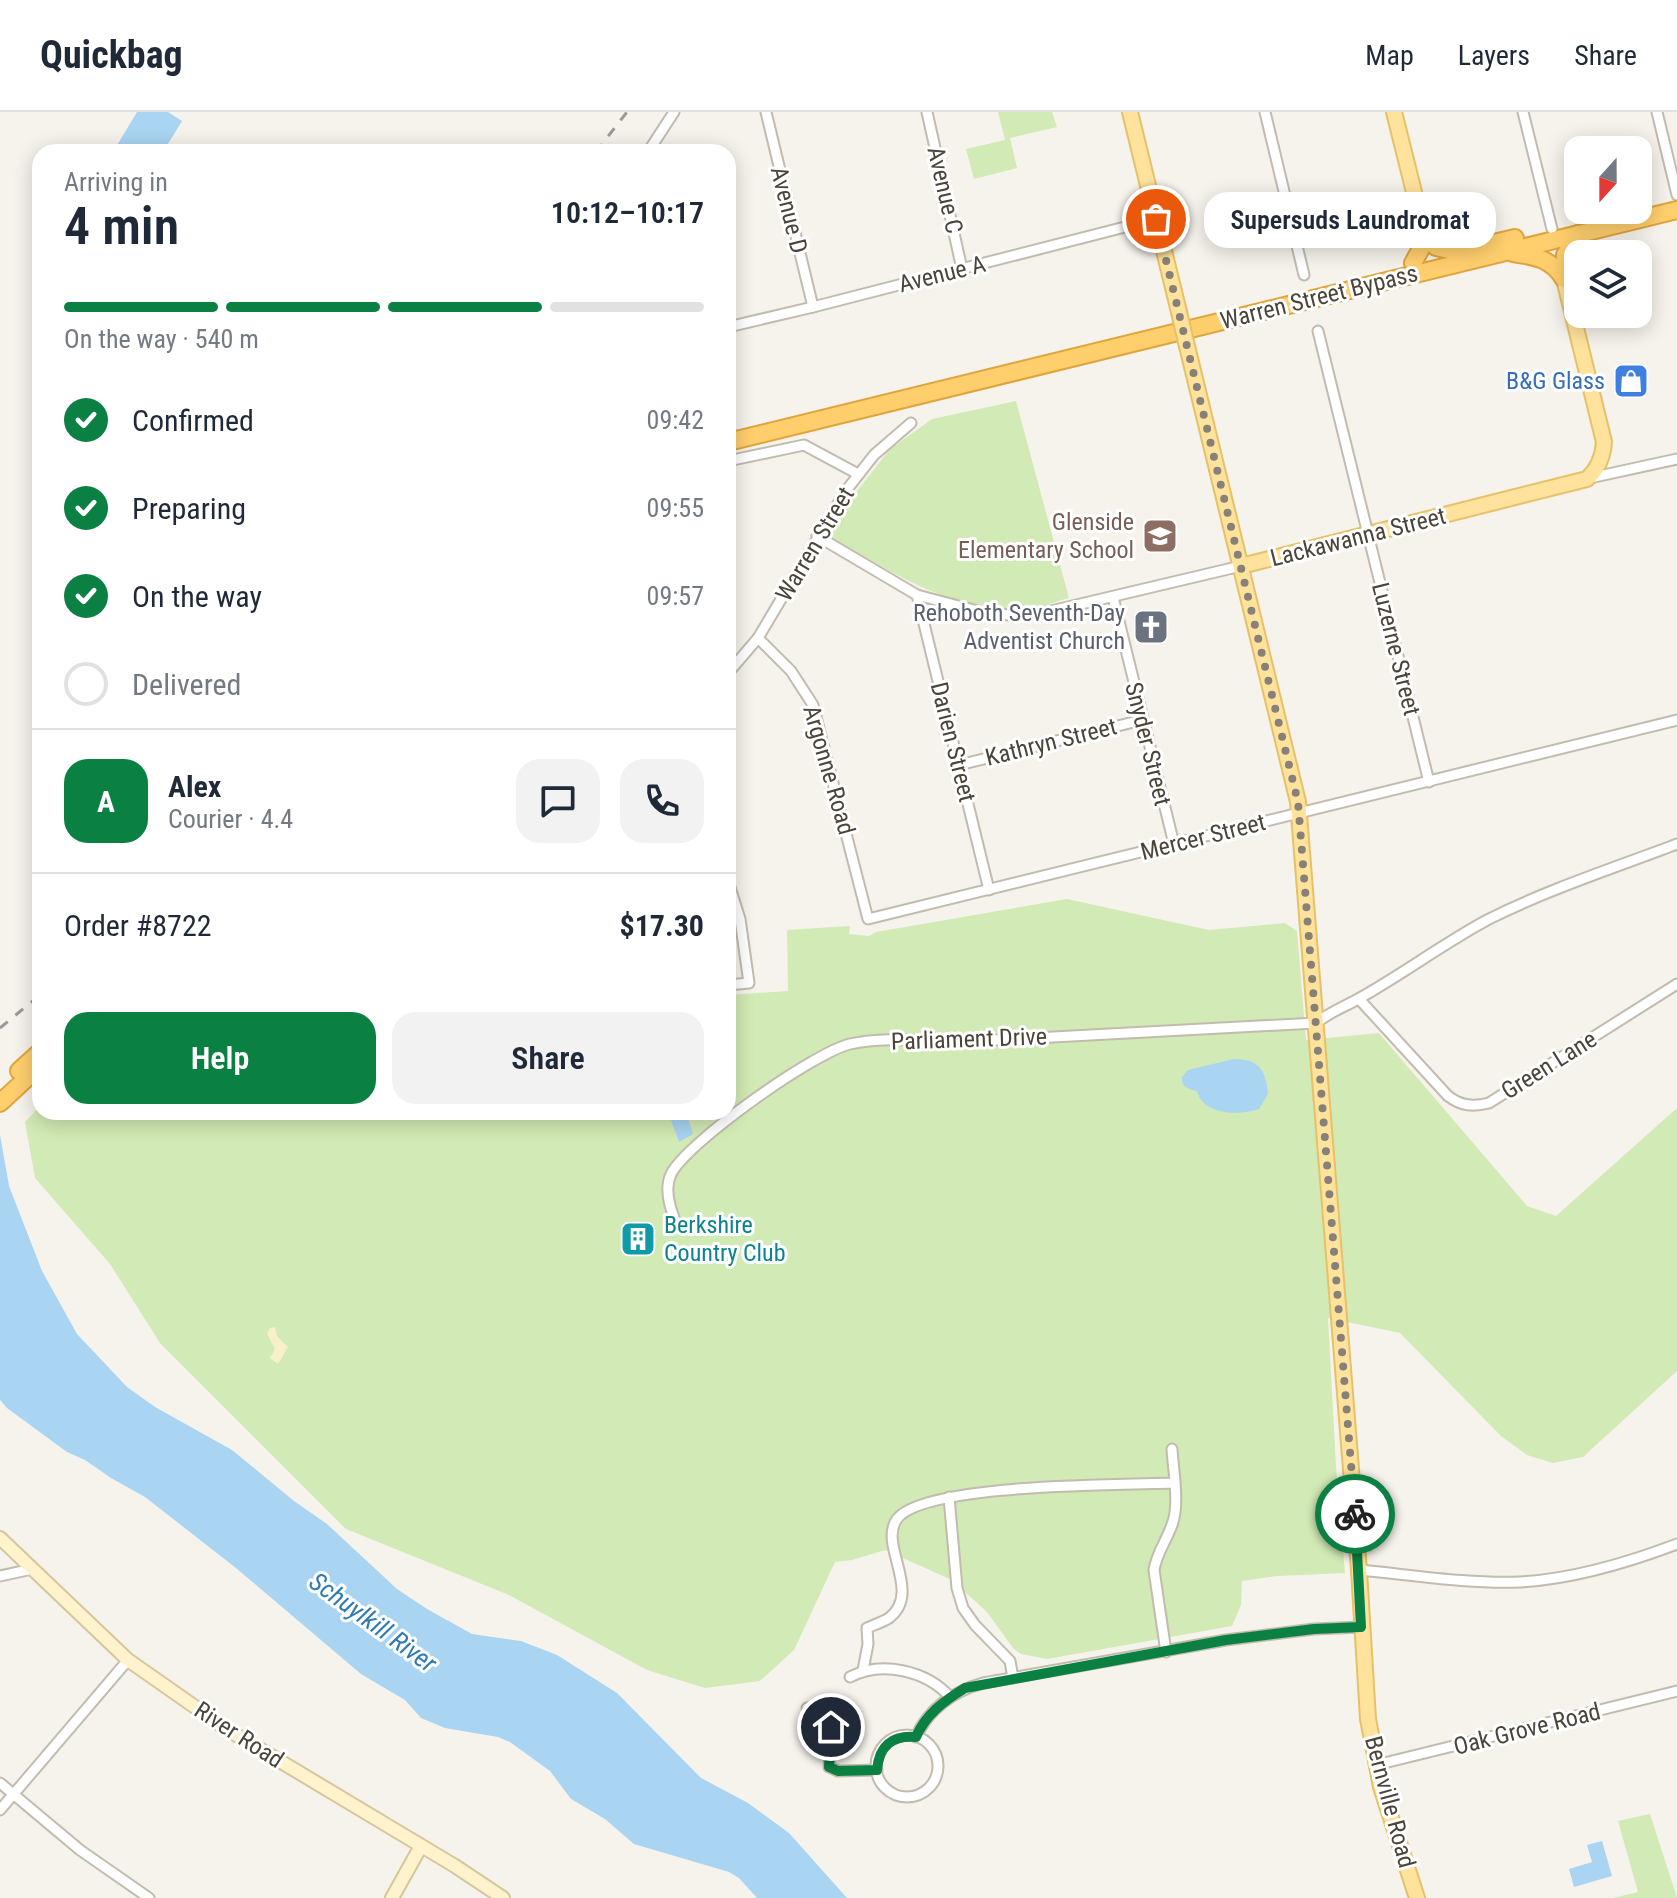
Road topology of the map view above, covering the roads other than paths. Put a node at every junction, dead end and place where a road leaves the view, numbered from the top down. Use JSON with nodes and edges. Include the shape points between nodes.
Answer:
{"nodes":[{"id":1,"x":674,"y":112,"type":"edge"},
{"id":2,"x":766,"y":112,"type":"edge"},
{"id":3,"x":927,"y":112,"type":"edge"},
{"id":4,"x":1130,"y":112,"type":"edge"},
{"id":5,"x":1265,"y":112,"type":"edge"},
{"id":6,"x":1394,"y":112,"type":"edge"},
{"id":7,"x":1523,"y":112,"type":"edge"},
{"id":8,"x":1657,"y":112,"type":"edge"},
{"id":9,"x":653,"y":144,"type":"edge"},
{"id":10,"x":1677,"y":197,"type":"edge"},
{"id":11,"x":1652,"y":204,"type":"edge"},
{"id":12,"x":1677,"y":210,"type":"edge"},
{"id":13,"x":1156,"y":219,"type":"junction"},
{"id":14,"x":1572,"y":224,"type":"edge"},
{"id":15,"x":1552,"y":229,"type":"junction"},
{"id":16,"x":1578,"y":234,"type":"junction"},
{"id":17,"x":1423,"y":239,"type":"junction"},
{"id":18,"x":1574,"y":240,"type":"edge"},
{"id":19,"x":1458,"y":252,"type":"junction"},
{"id":20,"x":1504,"y":252,"type":"junction"},
{"id":21,"x":1413,"y":268,"type":"junction"},
{"id":22,"x":962,"y":269,"type":"junction"},
{"id":23,"x":1304,"y":275,"type":"dead end"},
{"id":24,"x":1564,"y":279,"type":"edge"},
{"id":25,"x":813,"y":307,"type":"junction"},
{"id":26,"x":736,"y":325,"type":"edge"},
{"id":27,"x":1576,"y":328,"type":"edge"},
{"id":28,"x":1318,"y":331,"type":"dead end"},
{"id":29,"x":911,"y":423,"type":"dead end"},
{"id":30,"x":736,"y":428,"type":"edge"},
{"id":31,"x":736,"y":440,"type":"edge"},
{"id":32,"x":736,"y":459,"type":"edge"},
{"id":33,"x":1677,"y":459,"type":"edge"},
{"id":34,"x":858,"y":474,"type":"junction"},
{"id":35,"x":1587,"y":479,"type":"junction"},
{"id":36,"x":1368,"y":534,"type":"junction"},
{"id":37,"x":817,"y":536,"type":"junction"},
{"id":38,"x":1241,"y":566,"type":"junction"},
{"id":39,"x":917,"y":595,"type":"junction"},
{"id":40,"x":1113,"y":597,"type":"junction"},
{"id":41,"x":758,"y":638,"type":"junction"},
{"id":42,"x":736,"y":664,"type":"edge"},
{"id":43,"x":1142,"y":720,"type":"junction"},
{"id":44,"x":1677,"y":720,"type":"edge"},
{"id":45,"x":959,"y":765,"type":"junction"},
{"id":46,"x":1429,"y":782,"type":"junction"},
{"id":47,"x":1299,"y":813,"type":"junction"},
{"id":48,"x":1174,"y":844,"type":"junction"},
{"id":49,"x":1677,"y":844,"type":"edge"},
{"id":50,"x":989,"y":890,"type":"junction"},
{"id":51,"x":736,"y":908,"type":"edge"},
{"id":52,"x":868,"y":919,"type":"joint"},
{"id":53,"x":736,"y":984,"type":"edge"},
{"id":54,"x":1677,"y":984,"type":"edge"},
{"id":55,"x":1359,"y":999,"type":"junction"},
{"id":56,"x":1316,"y":1023,"type":"junction"},
{"id":57,"x":32,"y":1069,"type":"edge"},
{"id":58,"x":0,"y":1088,"type":"edge"},
{"id":59,"x":0,"y":1103,"type":"edge"},
{"id":60,"x":736,"y":1115,"type":"edge"},
{"id":61,"x":729,"y":1120,"type":"edge"},
{"id":62,"x":678,"y":1227,"type":"dead end"},
{"id":63,"x":1172,"y":1449,"type":"dead end"},
{"id":64,"x":1174,"y":1483,"type":"junction"},
{"id":65,"x":949,"y":1497,"type":"junction"},
{"id":66,"x":0,"y":1538,"type":"edge"},
{"id":67,"x":1677,"y":1544,"type":"edge"},
{"id":68,"x":32,"y":1569,"type":"junction"},
{"id":69,"x":1359,"y":1570,"type":"junction"},
{"id":70,"x":0,"y":1576,"type":"edge"},
{"id":71,"x":1361,"y":1627,"type":"junction"},
{"id":72,"x":1166,"y":1652,"type":"junction"},
{"id":73,"x":128,"y":1660,"type":"junction"},
{"id":74,"x":863,"y":1670,"type":"junction"},
{"id":75,"x":850,"y":1677,"type":"dead end"},
{"id":76,"x":1013,"y":1678,"type":"junction"},
{"id":77,"x":1676,"y":1692,"type":"edge"},
{"id":78,"x":950,"y":1697,"type":"junction"},
{"id":79,"x":807,"y":1708,"type":"dead end"},
{"id":80,"x":916,"y":1737,"type":"junction"},
{"id":81,"x":1376,"y":1765,"type":"junction"},
{"id":82,"x":877,"y":1770,"type":"junction"},
{"id":83,"x":0,"y":1783,"type":"edge"},
{"id":84,"x":14,"y":1795,"type":"junction"},
{"id":85,"x":0,"y":1810,"type":"edge"},
{"id":86,"x":421,"y":1846,"type":"junction"},
{"id":87,"x":149,"y":1898,"type":"edge"},
{"id":88,"x":392,"y":1898,"type":"edge"},
{"id":89,"x":503,"y":1898,"type":"edge"},
{"id":90,"x":1417,"y":1898,"type":"edge"}],
"edges":[{"from":1,"to":9,"type":"street"},
{"from":2,"to":25,"type":"street","name":"Avenue D"},
{"from":3,"to":22,"type":"street","name":"Avenue C"},
{"from":4,"to":13,"type":"main road","name":"Bernville Road"},
{"from":5,"to":23,"type":"street"},
{"from":6,"to":17,"type":"main road"},
{"from":7,"to":15,"type":"street"},
{"from":8,"to":10,"type":"street"},
{"from":10,"to":11,"type":"highway"},
{"from":12,"to":16,"type":"highway","name":"Warren Street Bypass"},
{"from":13,"to":22,"type":"street","name":"Avenue A"},
{"from":13,"to":38,"type":"main road","name":"Bernville Road","bridge":true},
{"from":14,"to":15,"type":"highway","name":"Warren Street Bypass"},
{"from":15,"to":19,"type":"highway","name":"Warren Street Bypass"},
{"from":16,"to":18,"type":"highway"},
{"from":16,"to":20,"type":"highway","name":"Warren Street Bypass"},
{"from":17,"to":19,"type":"highway"},
{"from":17,"to":21,"type":"highway"},
{"from":19,"to":21,"type":"highway","name":"Warren Street Bypass"},
{"from":20,"to":21,"type":"highway","name":"Warren Street Bypass"},
{"from":20,"to":24,"type":"highway","via":[[1545,260]]},
{"from":21,"to":30,"type":"highway","name":"Warren Street Bypass"},
{"from":21,"to":31,"type":"highway","name":"Warren Street Bypass"},
{"from":22,"to":25,"type":"street","name":"Avenue A"},
{"from":25,"to":26,"type":"street","name":"Avenue A"},
{"from":27,"to":35,"type":"main road","via":[[1604,442],[1601,459]]},
{"from":28,"to":36,"type":"street","name":"Luzerne Street"},
{"from":29,"to":34,"type":"street","name":"Warren Street"},
{"from":32,"to":34,"type":"street","via":[[804,445]]},
{"from":33,"to":35,"type":"street","name":"Lackawanna Street"},
{"from":34,"to":37,"type":"street","name":"Warren Street"},
{"from":35,"to":36,"type":"main road","name":"Lackawanna Street"},
{"from":36,"to":38,"type":"main road","name":"Lackawanna Street"},
{"from":36,"to":46,"type":"street","name":"Luzerne Street"},
{"from":37,"to":39,"type":"street","name":"Lackawanna Street"},
{"from":37,"to":41,"type":"street","name":"Warren Street"},
{"from":38,"to":40,"type":"street","name":"Lackawanna Street"},
{"from":38,"to":47,"type":"main road","name":"Bernville Road"},
{"from":39,"to":40,"type":"street","name":"Lackawanna Street","via":[[961,609],[1010,615]]},
{"from":39,"to":45,"type":"street","name":"Darien Street"},
{"from":40,"to":43,"type":"street","name":"Snyder Street"},
{"from":41,"to":42,"type":"street","name":"Warren Street"},
{"from":41,"to":52,"type":"street","name":"Argonne Road","via":[[791,671],[813,705]]},
{"from":43,"to":45,"type":"street","name":"Kathryn Street"},
{"from":43,"to":48,"type":"street","name":"Snyder Street"},
{"from":44,"to":46,"type":"street","name":"Mercer Street"},
{"from":45,"to":50,"type":"street","name":"Darien Street"},
{"from":46,"to":47,"type":"street","name":"Mercer Street"},
{"from":47,"to":48,"type":"street","name":"Mercer Street"},
{"from":47,"to":56,"type":"main road","name":"Bernville Road"},
{"from":48,"to":50,"type":"street","name":"Mercer Street"},
{"from":49,"to":55,"type":"street","name":"Parliament Drive","via":[[1492,918]]},
{"from":50,"to":52,"type":"street","name":"Mercer Street"},
{"from":51,"to":53,"type":"street","via":[[749,983]]},
{"from":54,"to":55,"type":"street","name":"Green Lane","via":[[1478,1106],[1448,1096]]},
{"from":55,"to":56,"type":"street","name":"Parliament Drive"},
{"from":56,"to":60,"type":"street","name":"Parliament Drive","via":[[873,1042],[819,1056]]},
{"from":56,"to":69,"type":"main road","name":"Bernville Road"},
{"from":57,"to":58,"type":"highway"},
{"from":57,"to":59,"type":"highway"},
{"from":61,"to":62,"type":"street","name":"Parliament Drive","via":[[671,1175],[671,1211]]},
{"from":63,"to":64,"type":"street"},
{"from":64,"to":65,"type":"street"},
{"from":64,"to":72,"type":"street","via":[[1176,1511],[1154,1570]]},
{"from":65,"to":74,"type":"street","via":[[909,1509],[895,1522],[893,1543],[902,1584],[898,1608],[867,1628]]},
{"from":65,"to":76,"type":"street","via":[[963,1608],[1010,1661]]},
{"from":66,"to":68,"type":"street","name":"River Road"},
{"from":67,"to":69,"type":"street","via":[[1581,1573],[1522,1582]]},
{"from":68,"to":70,"type":"street"},
{"from":68,"to":73,"type":"street","name":"River Road"},
{"from":69,"to":71,"type":"main road","name":"Bernville Road"},
{"from":71,"to":72,"type":"street","via":[[1226,1640]]},
{"from":71,"to":81,"type":"main road","name":"Bernville Road"},
{"from":72,"to":76,"type":"street"},
{"from":73,"to":84,"type":"street"},
{"from":73,"to":86,"type":"street","name":"River Road","via":[[228,1730]]},
{"from":74,"to":75,"type":"street"},
{"from":74,"to":78,"type":"street","via":[[894,1669],[928,1678]]},
{"from":76,"to":78,"type":"street","via":[[965,1688]]},
{"from":77,"to":81,"type":"street","name":"Oak Grove Road"},
{"from":78,"to":80,"type":"street","via":[[922,1723]]},
{"from":79,"to":82,"type":"street","via":[[831,1727],[829,1767]]},
{"from":80,"to":82,"type":"street","via":[[892,1739],[883,1747]]},
{"from":80,"to":82,"type":"street","via":[[927,1742],[938,1763],[932,1786],[911,1797],[899,1796],[888,1791]]},
{"from":81,"to":90,"type":"main road","name":"Bernville Road"},
{"from":83,"to":84,"type":"street"},
{"from":84,"to":85,"type":"street"},
{"from":84,"to":87,"type":"street"},
{"from":86,"to":88,"type":"street"},
{"from":86,"to":89,"type":"street","name":"River Road"}]}
